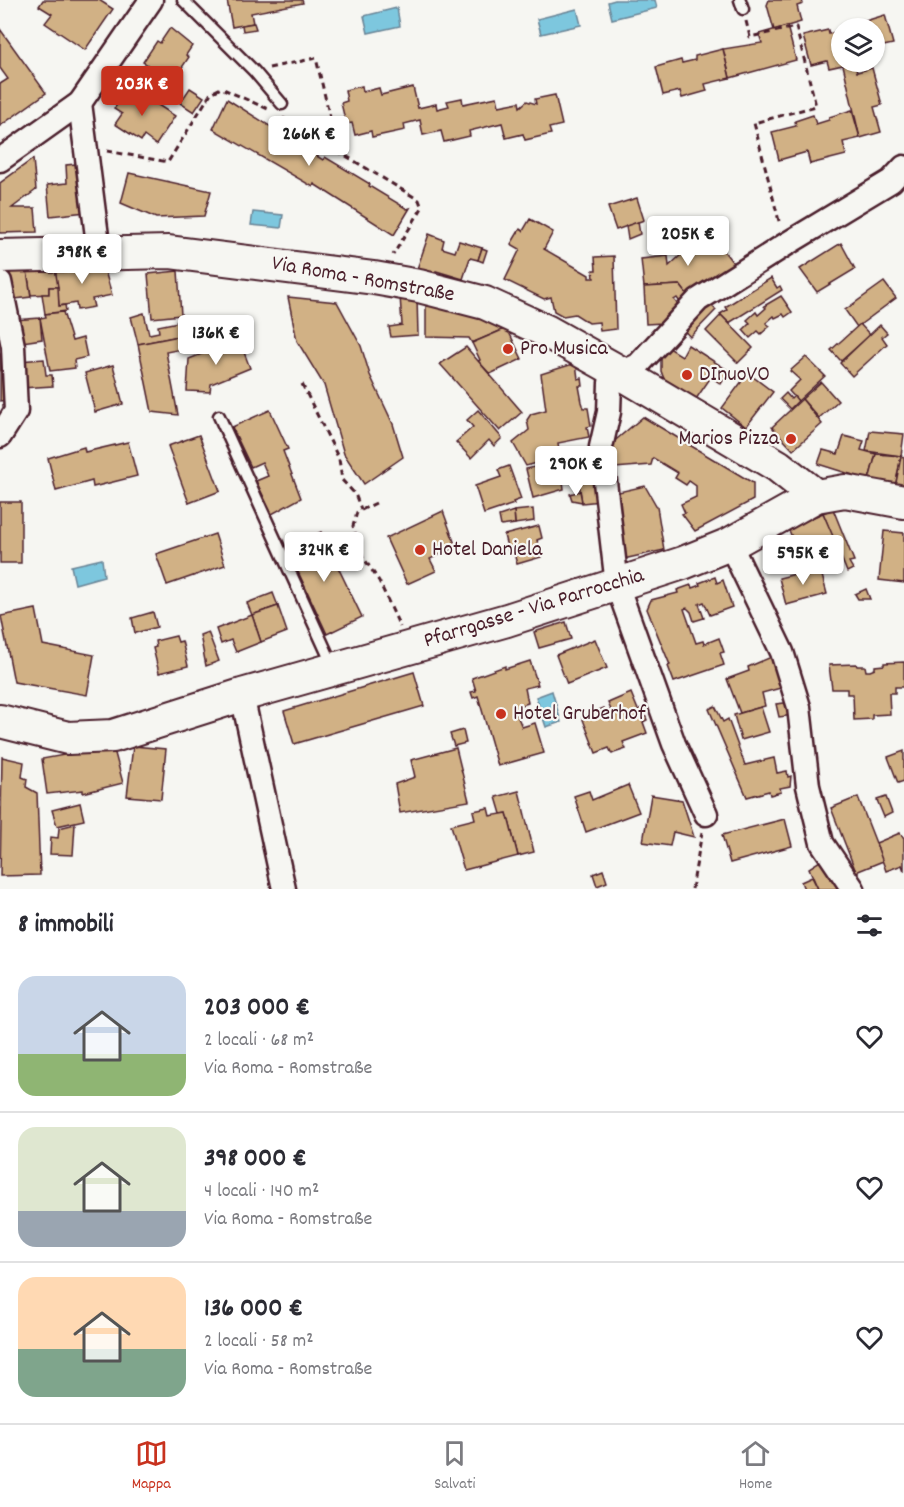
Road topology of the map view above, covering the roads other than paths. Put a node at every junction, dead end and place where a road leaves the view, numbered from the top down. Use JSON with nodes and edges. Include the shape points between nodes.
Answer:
{"nodes":[{"id":1,"x":151,"y":0,"type":"edge"},
{"id":2,"x":183,"y":0,"type":"edge"},
{"id":3,"x":80,"y":103,"type":"junction"},
{"id":4,"x":278,"y":108,"type":"road end"},
{"id":5,"x":0,"y":160,"type":"edge"},
{"id":6,"x":904,"y":167,"type":"edge"},
{"id":7,"x":99,"y":252,"type":"junction"},
{"id":8,"x":0,"y":256,"type":"edge"},
{"id":9,"x":0,"y":282,"type":"edge"},
{"id":10,"x":621,"y":373,"type":"junction"},
{"id":11,"x":219,"y":416,"type":"dead end"},
{"id":12,"x":0,"y":436,"type":"edge"},
{"id":13,"x":816,"y":496,"type":"junction"},
{"id":14,"x":904,"y":502,"type":"edge"},
{"id":15,"x":730,"y":544,"type":"junction"},
{"id":16,"x":617,"y":585,"type":"junction"},
{"id":17,"x":335,"y":669,"type":"junction"},
{"id":18,"x":242,"y":695,"type":"junction"},
{"id":19,"x":0,"y":721,"type":"edge"},
{"id":20,"x":706,"y":813,"type":"road end"},
{"id":21,"x":285,"y":889,"type":"edge"},
{"id":22,"x":853,"y":889,"type":"edge"}],
"edges":[{"from":1,"to":3,"type":"street"},
{"from":2,"to":4,"type":"lane","via":[[254,71]]},
{"from":3,"to":5,"type":"street"},
{"from":3,"to":7,"type":"street"},
{"from":6,"to":10,"type":"street","via":[[891,181],[698,300],[638,365]]},
{"from":7,"to":8,"type":"street","name":"Via Roma - Romstraße"},
{"from":7,"to":10,"type":"street","name":"Via Roma - Romstraße","via":[[179,253],[419,286],[485,303],[546,331]]},
{"from":9,"to":12,"type":"street","via":[[13,346],[15,411]]},
{"from":10,"to":13,"type":"street","name":"Via Roma - Romstraße","via":[[778,466]]},
{"from":10,"to":16,"type":"street","via":[[610,383],[609,412],[601,447]]},
{"from":11,"to":17,"type":"lane"},
{"from":13,"to":14,"type":"street","name":"Pfarrgasse - Via Parrocchia","via":[[845,491]]},
{"from":13,"to":15,"type":"street","name":"Pfarrgasse - Via Parrocchia"},
{"from":15,"to":16,"type":"street","name":"Pfarrgasse - Via Parrocchia"},
{"from":15,"to":22,"type":"street","via":[[782,652],[799,707],[808,786],[822,843]]},
{"from":16,"to":17,"type":"street","name":"Pfarrgasse - Via Parrocchia"},
{"from":16,"to":20,"type":"street","via":[[674,744]]},
{"from":17,"to":18,"type":"street","name":"Pfarrgasse - Via Parrocchia"},
{"from":18,"to":19,"type":"street","name":"Pfarrgasse - Via Parrocchia","via":[[113,736],[68,738]]},
{"from":18,"to":21,"type":"street"}]}
